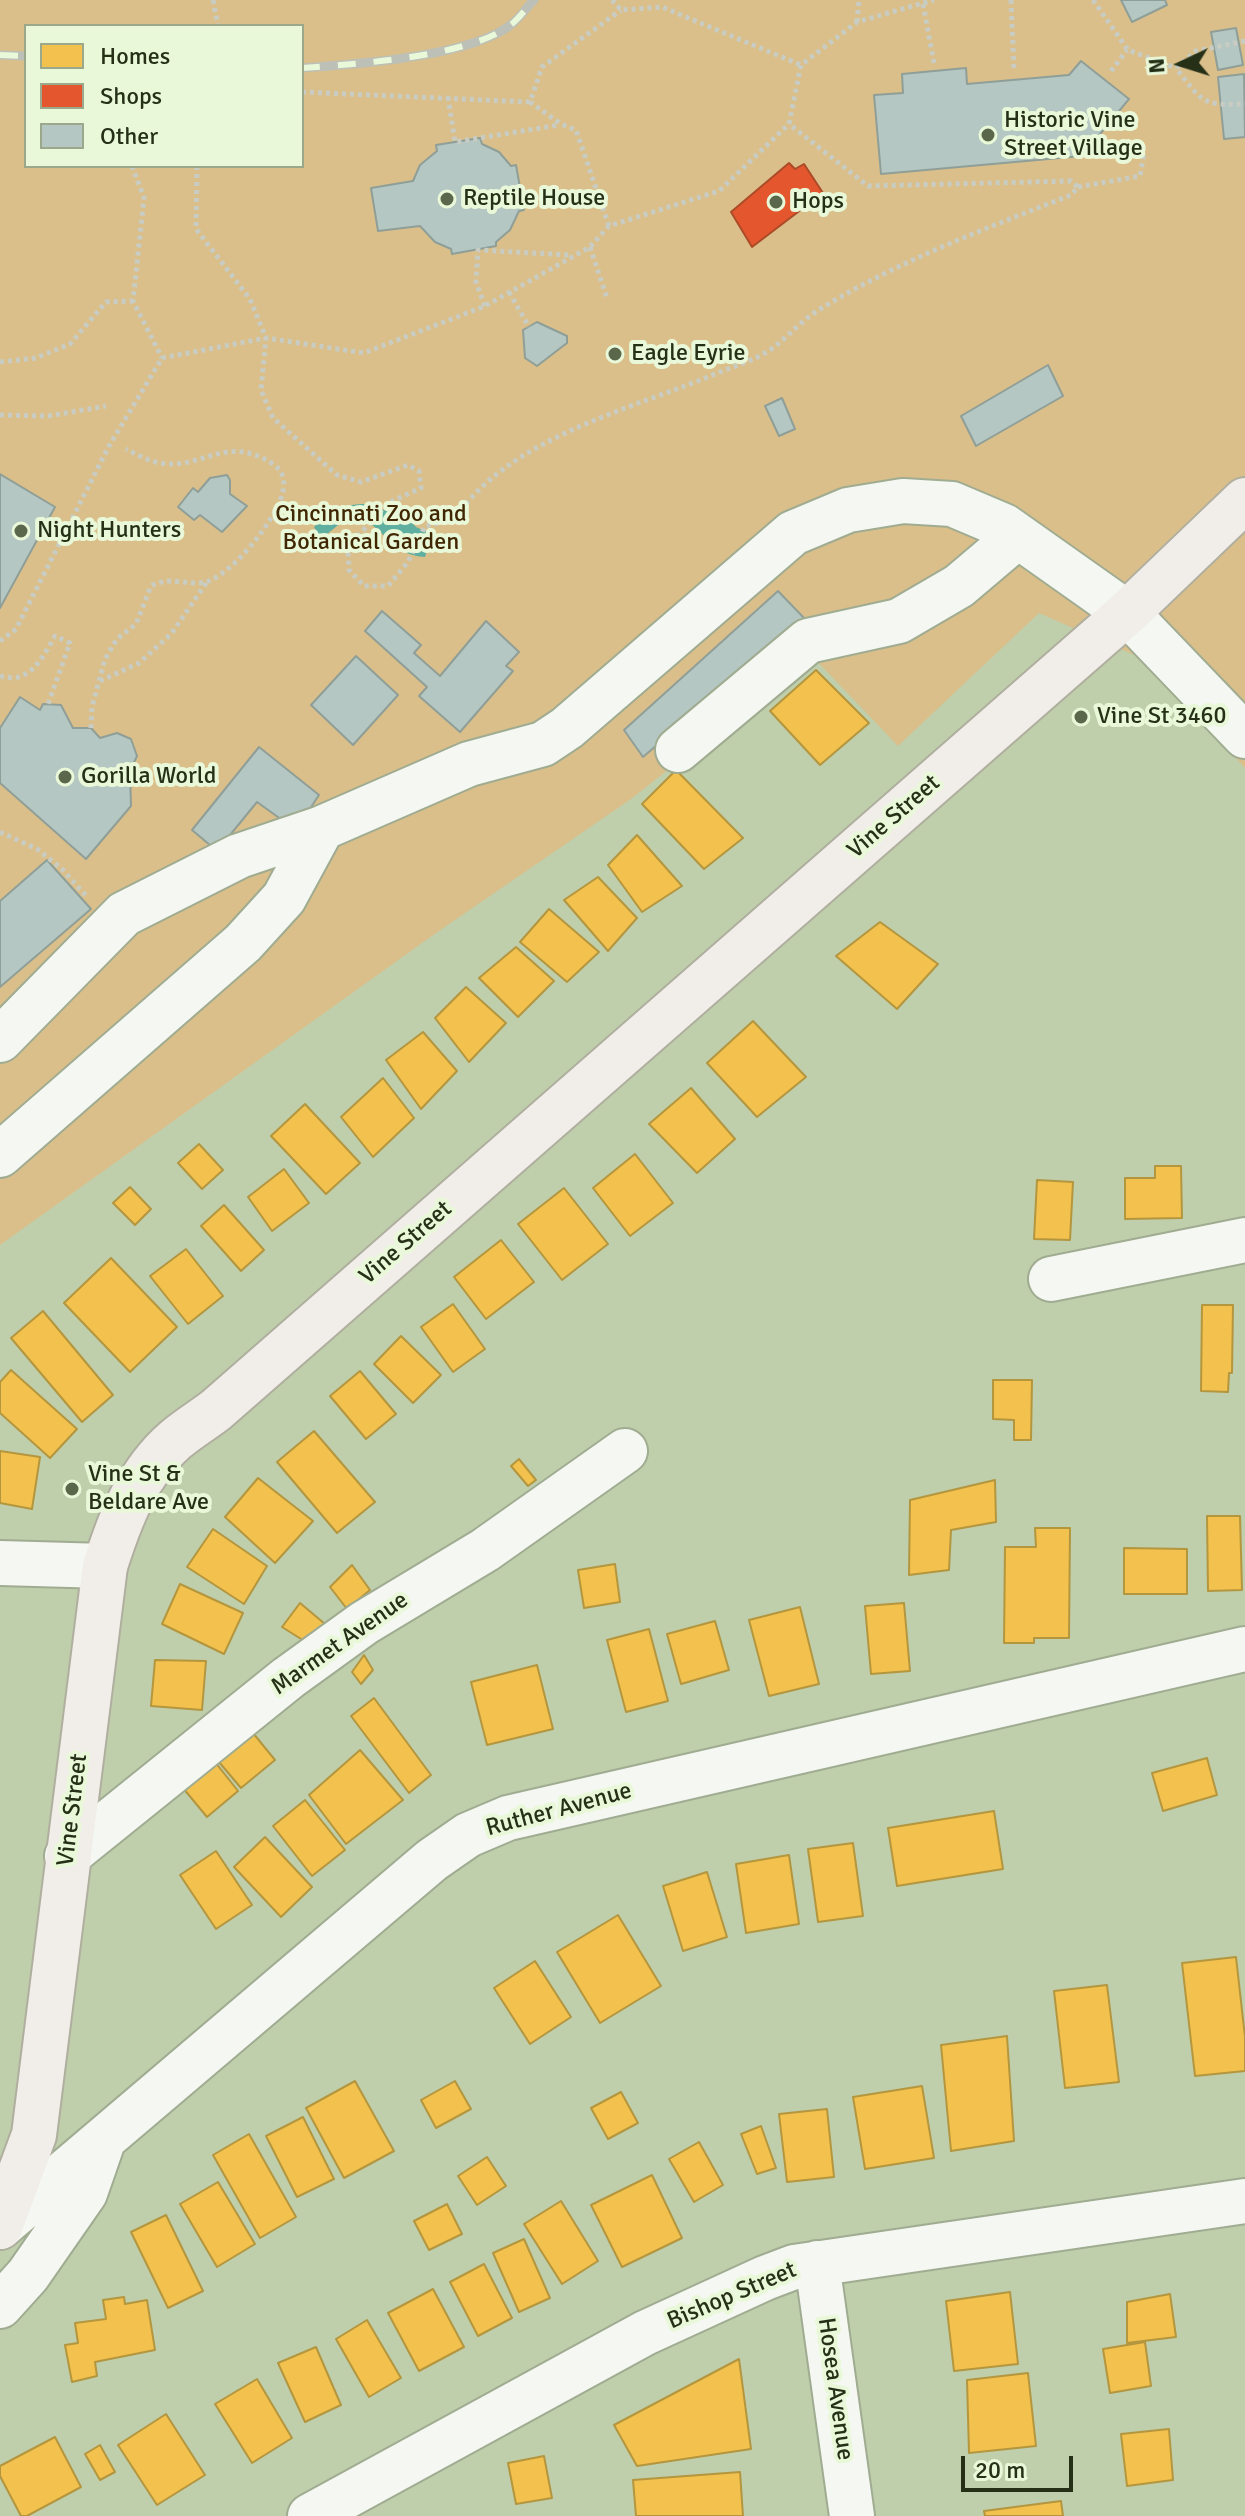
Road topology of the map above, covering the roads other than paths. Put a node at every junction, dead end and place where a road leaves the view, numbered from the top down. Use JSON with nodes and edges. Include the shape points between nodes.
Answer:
{"nodes":[{"id":1,"x":1245,"y":500,"type":"edge"},
{"id":2,"x":1018,"y":536,"type":"junction"},
{"id":3,"x":1127,"y":613,"type":"junction"},
{"id":4,"x":1245,"y":736,"type":"edge"},
{"id":5,"x":678,"y":750,"type":"dead end"},
{"id":6,"x":322,"y":828,"type":"junction"},
{"id":7,"x":0,"y":1040,"type":"edge"},
{"id":8,"x":0,"y":1155,"type":"edge"},
{"id":9,"x":1245,"y":1240,"type":"edge"},
{"id":10,"x":1051,"y":1279,"type":"dead end"},
{"id":11,"x":625,"y":1451,"type":"dead end"},
{"id":12,"x":0,"y":1563,"type":"edge"},
{"id":13,"x":105,"y":1566,"type":"junction"},
{"id":14,"x":1245,"y":1649,"type":"edge"},
{"id":15,"x":67,"y":1856,"type":"junction"},
{"id":16,"x":104,"y":2139,"type":"junction"},
{"id":17,"x":1245,"y":2201,"type":"edge"},
{"id":18,"x":0,"y":2227,"type":"edge"},
{"id":19,"x":817,"y":2263,"type":"junction"},
{"id":20,"x":0,"y":2306,"type":"edge"},
{"id":21,"x":310,"y":2516,"type":"edge"},
{"id":22,"x":852,"y":2516,"type":"edge"}],
"edges":[{"from":1,"to":3,"type":"main road","name":"Vine Street"},
{"from":2,"to":3,"type":"street"},
{"from":2,"to":5,"type":"street","via":[[959,586],[899,621],[808,641]]},
{"from":2,"to":6,"type":"street","via":[[952,504],[903,501],[848,510],[793,533],[543,744],[469,764]]},
{"from":3,"to":4,"type":"street"},
{"from":3,"to":13,"type":"main road","name":"Vine Street","via":[[252,1379],[173,1442],[139,1483]]},
{"from":6,"to":7,"type":"street","via":[[239,856],[124,914]]},
{"from":6,"to":8,"type":"street","via":[[284,898],[243,943]]},
{"from":9,"to":10,"type":"street"},
{"from":11,"to":15,"type":"street","name":"Marmet Avenue","via":[[288,1678]]},
{"from":12,"to":13,"type":"street"},
{"from":13,"to":15,"type":"main road","name":"Vine Street"},
{"from":14,"to":16,"type":"street","name":"Ruther Avenue","via":[[508,1818],[468,1835]]},
{"from":15,"to":18,"type":"main road","name":"Vine Street","via":[[34,2135]]},
{"from":16,"to":18,"type":"street","name":"Ruther Avenue"},
{"from":16,"to":20,"type":"street","via":[[85,2193]]},
{"from":17,"to":19,"type":"street","name":"Bishop Street"},
{"from":19,"to":21,"type":"street","name":"Bishop Street","via":[[765,2278],[645,2333]]},
{"from":19,"to":22,"type":"street","name":"Hosea Avenue"}]}
